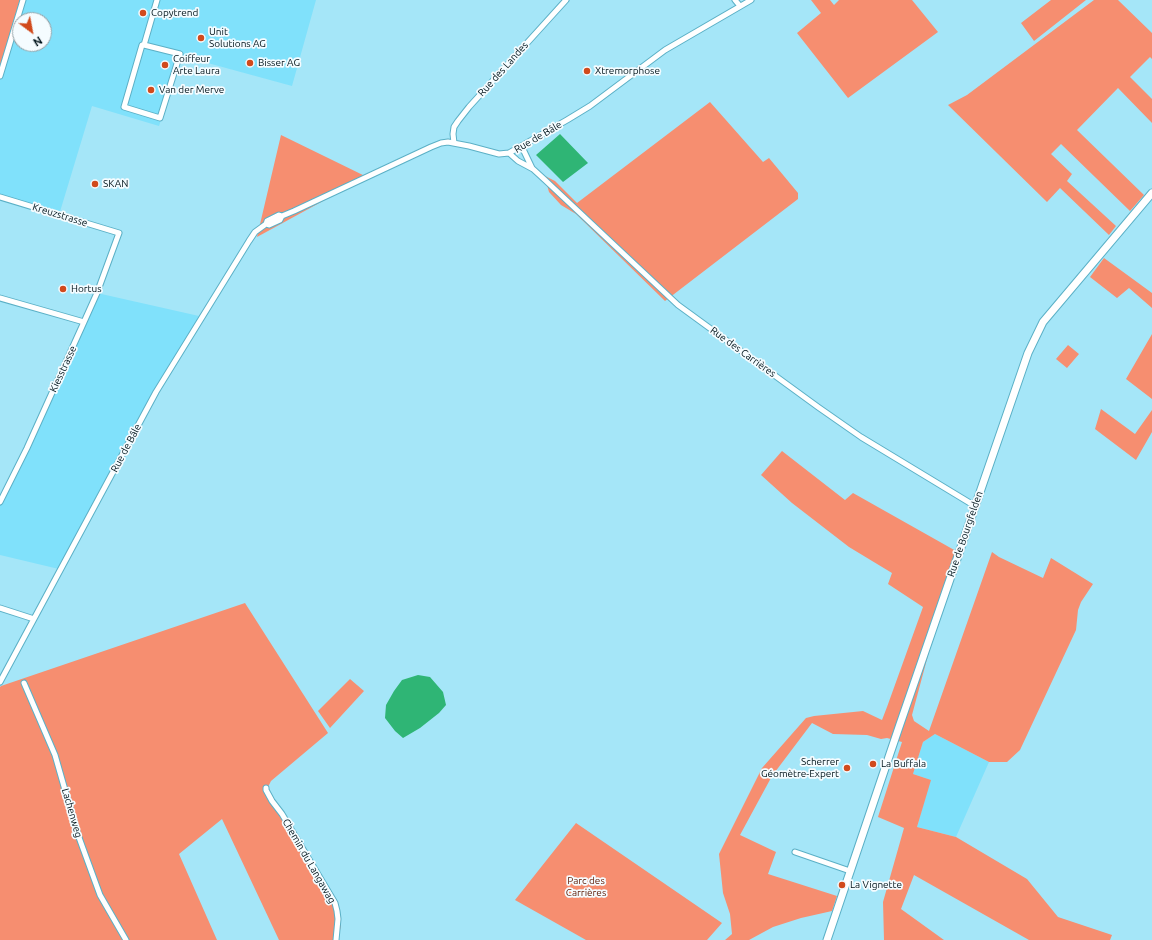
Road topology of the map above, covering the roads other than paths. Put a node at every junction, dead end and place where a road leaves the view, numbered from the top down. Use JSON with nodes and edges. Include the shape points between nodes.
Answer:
{"nodes":[{"id":1,"x":23,"y":0,"type":"edge"},
{"id":2,"x":157,"y":0,"type":"edge"},
{"id":3,"x":566,"y":0,"type":"edge"},
{"id":4,"x":735,"y":0,"type":"edge"},
{"id":5,"x":751,"y":0,"type":"edge"},
{"id":6,"x":740,"y":6,"type":"junction"},
{"id":7,"x":142,"y":45,"type":"dead end"},
{"id":8,"x":0,"y":76,"type":"edge"},
{"id":9,"x":454,"y":143,"type":"junction"},
{"id":10,"x":522,"y":147,"type":"junction"},
{"id":11,"x":509,"y":153,"type":"junction"},
{"id":12,"x":533,"y":169,"type":"junction"},
{"id":13,"x":1152,"y":192,"type":"edge"},
{"id":14,"x":0,"y":197,"type":"edge"},
{"id":15,"x":119,"y":233,"type":"joint"},
{"id":16,"x":0,"y":298,"type":"edge"},
{"id":17,"x":84,"y":322,"type":"junction"},
{"id":18,"x":0,"y":502,"type":"edge"},
{"id":19,"x":975,"y":506,"type":"junction"},
{"id":20,"x":0,"y":608,"type":"edge"},
{"id":21,"x":34,"y":619,"type":"junction"},
{"id":22,"x":0,"y":682,"type":"edge"},
{"id":23,"x":24,"y":683,"type":"dead end"},
{"id":24,"x":266,"y":788,"type":"dead end"},
{"id":25,"x":796,"y":852,"type":"dead end"},
{"id":26,"x":850,"y":871,"type":"junction"},
{"id":27,"x":126,"y":940,"type":"edge"},
{"id":28,"x":336,"y":940,"type":"edge"},
{"id":29,"x":826,"y":940,"type":"edge"}],
"edges":[{"from":1,"to":8,"type":"street"},
{"from":2,"to":7,"type":"street","via":[[144,45],[180,54],[160,118],[124,107]]},
{"from":3,"to":9,"type":"street","name":"Rue des Landes","via":[[465,111],[454,127]]},
{"from":4,"to":6,"type":"street"},
{"from":5,"to":6,"type":"street","name":"Rue de Bâle"},
{"from":6,"to":10,"type":"street","name":"Rue de Bâle","via":[[665,50],[590,106]]},
{"from":9,"to":11,"type":"street","name":"Rue de Bâle","via":[[499,154]]},
{"from":9,"to":21,"type":"street","name":"Rue de Bâle","via":[[448,142],[431,147],[282,216],[279,215],[267,221],[256,232],[156,392]]},
{"from":10,"to":11,"type":"street","name":"Rue de Bâle"},
{"from":10,"to":12,"type":"street","name":"Rue des Carrières"},
{"from":11,"to":12,"type":"street","name":"Rue des Carrières"},
{"from":12,"to":19,"type":"street","name":"Rue des Carrières","via":[[678,305],[861,437]]},
{"from":13,"to":19,"type":"main road","name":"Rue de Bourgfelden","via":[[1044,322],[1028,352]]},
{"from":14,"to":15,"type":"street","name":"Kreuzstrasse"},
{"from":15,"to":17,"type":"street","name":"Kiesstrasse"},
{"from":16,"to":17,"type":"street"},
{"from":17,"to":18,"type":"street","name":"Kiesstrasse"},
{"from":19,"to":26,"type":"main road","name":"Rue de Bourgfelden"},
{"from":20,"to":21,"type":"street"},
{"from":21,"to":22,"type":"street","name":"Rue de Bâle"},
{"from":23,"to":27,"type":"street","name":"Lachenweg","via":[[55,755],[77,832],[100,895]]},
{"from":24,"to":28,"type":"street","name":"Chemin du Langawag","via":[[335,904],[338,919]]},
{"from":25,"to":26,"type":"street"},
{"from":26,"to":29,"type":"main road","name":"Rue de Bourgfelden"}]}
